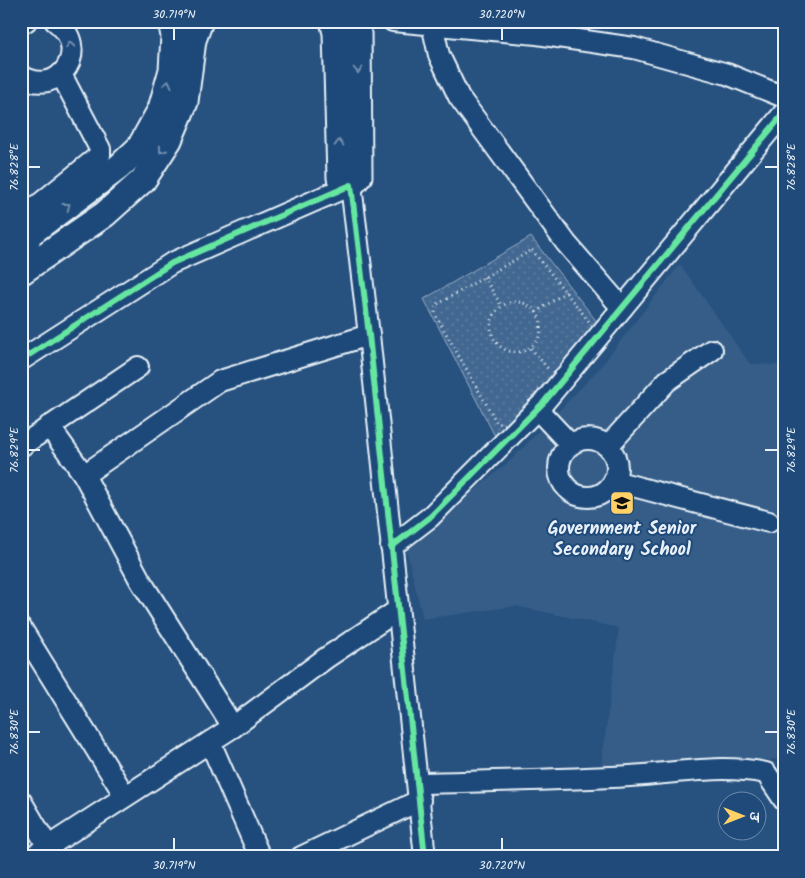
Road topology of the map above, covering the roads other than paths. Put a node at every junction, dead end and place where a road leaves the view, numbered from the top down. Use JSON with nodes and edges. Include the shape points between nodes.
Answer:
{"nodes":[{"id":1,"x":26,"y":21,"type":"edge"},
{"id":2,"x":55,"y":21,"type":"edge"},
{"id":3,"x":171,"y":21,"type":"edge"},
{"id":4,"x":200,"y":21,"type":"edge"},
{"id":5,"x":333,"y":21,"type":"edge"},
{"id":6,"x":358,"y":21,"type":"edge"},
{"id":7,"x":393,"y":21,"type":"edge"},
{"id":8,"x":21,"y":24,"type":"edge"},
{"id":9,"x":432,"y":24,"type":"junction"},
{"id":10,"x":61,"y":74,"type":"junction"},
{"id":11,"x":21,"y":76,"type":"edge"},
{"id":12,"x":784,"y":97,"type":"edge"},
{"id":13,"x":784,"y":112,"type":"edge"},
{"id":14,"x":351,"y":185,"type":"junction"},
{"id":15,"x":23,"y":254,"type":"edge"},
{"id":16,"x":622,"y":308,"type":"junction"},
{"id":17,"x":370,"y":335,"type":"junction"},
{"id":18,"x":712,"y":350,"type":"dead end"},
{"id":19,"x":21,"y":360,"type":"edge"},
{"id":20,"x":138,"y":367,"type":"dead end"},
{"id":21,"x":537,"y":409,"type":"junction"},
{"id":22,"x":49,"y":426,"type":"junction"},
{"id":23,"x":570,"y":444,"type":"junction"},
{"id":24,"x":21,"y":446,"type":"edge"},
{"id":25,"x":608,"y":446,"type":"junction"},
{"id":26,"x":84,"y":475,"type":"junction"},
{"id":27,"x":614,"y":481,"type":"junction"},
{"id":28,"x":770,"y":522,"type":"dead end"},
{"id":29,"x":391,"y":547,"type":"junction"},
{"id":30,"x":398,"y":610,"type":"junction"},
{"id":31,"x":21,"y":628,"type":"edge"},
{"id":32,"x":233,"y":727,"type":"junction"},
{"id":33,"x":210,"y":742,"type":"junction"},
{"id":34,"x":775,"y":774,"type":"edge"},
{"id":35,"x":419,"y":791,"type":"junction"},
{"id":36,"x":125,"y":796,"type":"junction"},
{"id":37,"x":784,"y":800,"type":"edge"},
{"id":38,"x":21,"y":801,"type":"edge"},
{"id":39,"x":44,"y":853,"type":"edge"},
{"id":40,"x":260,"y":857,"type":"edge"},
{"id":41,"x":301,"y":857,"type":"edge"},
{"id":42,"x":425,"y":857,"type":"edge"}],
"edges":[{"from":1,"to":8,"type":"street"},
{"from":10,"to":2,"type":"street","one_way":true,"via":[[70,61],[72,45],[66,31]]},
{"from":15,"to":3,"type":"main road","one_way":true,"via":[[140,146],[161,109],[172,70],[174,36]]},
{"from":4,"to":15,"type":"main road","one_way":true,"via":[[193,40],[184,102],[168,140],[143,180],[105,214]]},
{"from":14,"to":5,"type":"main road","one_way":true,"via":[[340,178]]},
{"from":6,"to":14,"type":"main road","one_way":true,"via":[[359,176]]},
{"from":7,"to":9,"type":"street"},
{"from":9,"to":12,"type":"street","via":[[634,48],[727,74]]},
{"from":9,"to":16,"type":"street","via":[[439,55],[460,97],[566,243]]},
{"from":10,"to":11,"type":"street","via":[[42,82]]},
{"from":10,"to":15,"type":"street","via":[[100,148],[100,155],[36,206]]},
{"from":13,"to":16,"type":"street"},
{"from":14,"to":17,"type":"street"},
{"from":14,"to":19,"type":"street","via":[[172,263]]},
{"from":16,"to":21,"type":"street"},
{"from":17,"to":26,"type":"street","via":[[220,381]]},
{"from":17,"to":29,"type":"street"},
{"from":18,"to":25,"type":"street","via":[[667,381]]},
{"from":20,"to":22,"type":"street"},
{"from":21,"to":23,"type":"street"},
{"from":21,"to":29,"type":"street","via":[[430,517]]},
{"from":22,"to":24,"type":"street"},
{"from":22,"to":26,"type":"street"},
{"from":23,"to":25,"type":"street","via":[[590,438]]},
{"from":23,"to":27,"type":"street","via":[[560,461],[559,471],[567,488],[583,497],[592,497],[601,494]]},
{"from":25,"to":27,"type":"street","via":[[617,463]]},
{"from":26,"to":32,"type":"street","via":[[140,580]]},
{"from":27,"to":28,"type":"street"},
{"from":29,"to":30,"type":"street"},
{"from":30,"to":32,"type":"street"},
{"from":30,"to":35,"type":"street"},
{"from":31,"to":36,"type":"street"},
{"from":32,"to":33,"type":"street"},
{"from":33,"to":36,"type":"street"},
{"from":33,"to":40,"type":"street"},
{"from":34,"to":35,"type":"street","via":[[707,768]]},
{"from":34,"to":37,"type":"street"},
{"from":35,"to":41,"type":"street"},
{"from":35,"to":42,"type":"street"},
{"from":36,"to":39,"type":"street"},
{"from":38,"to":39,"type":"street"}]}
